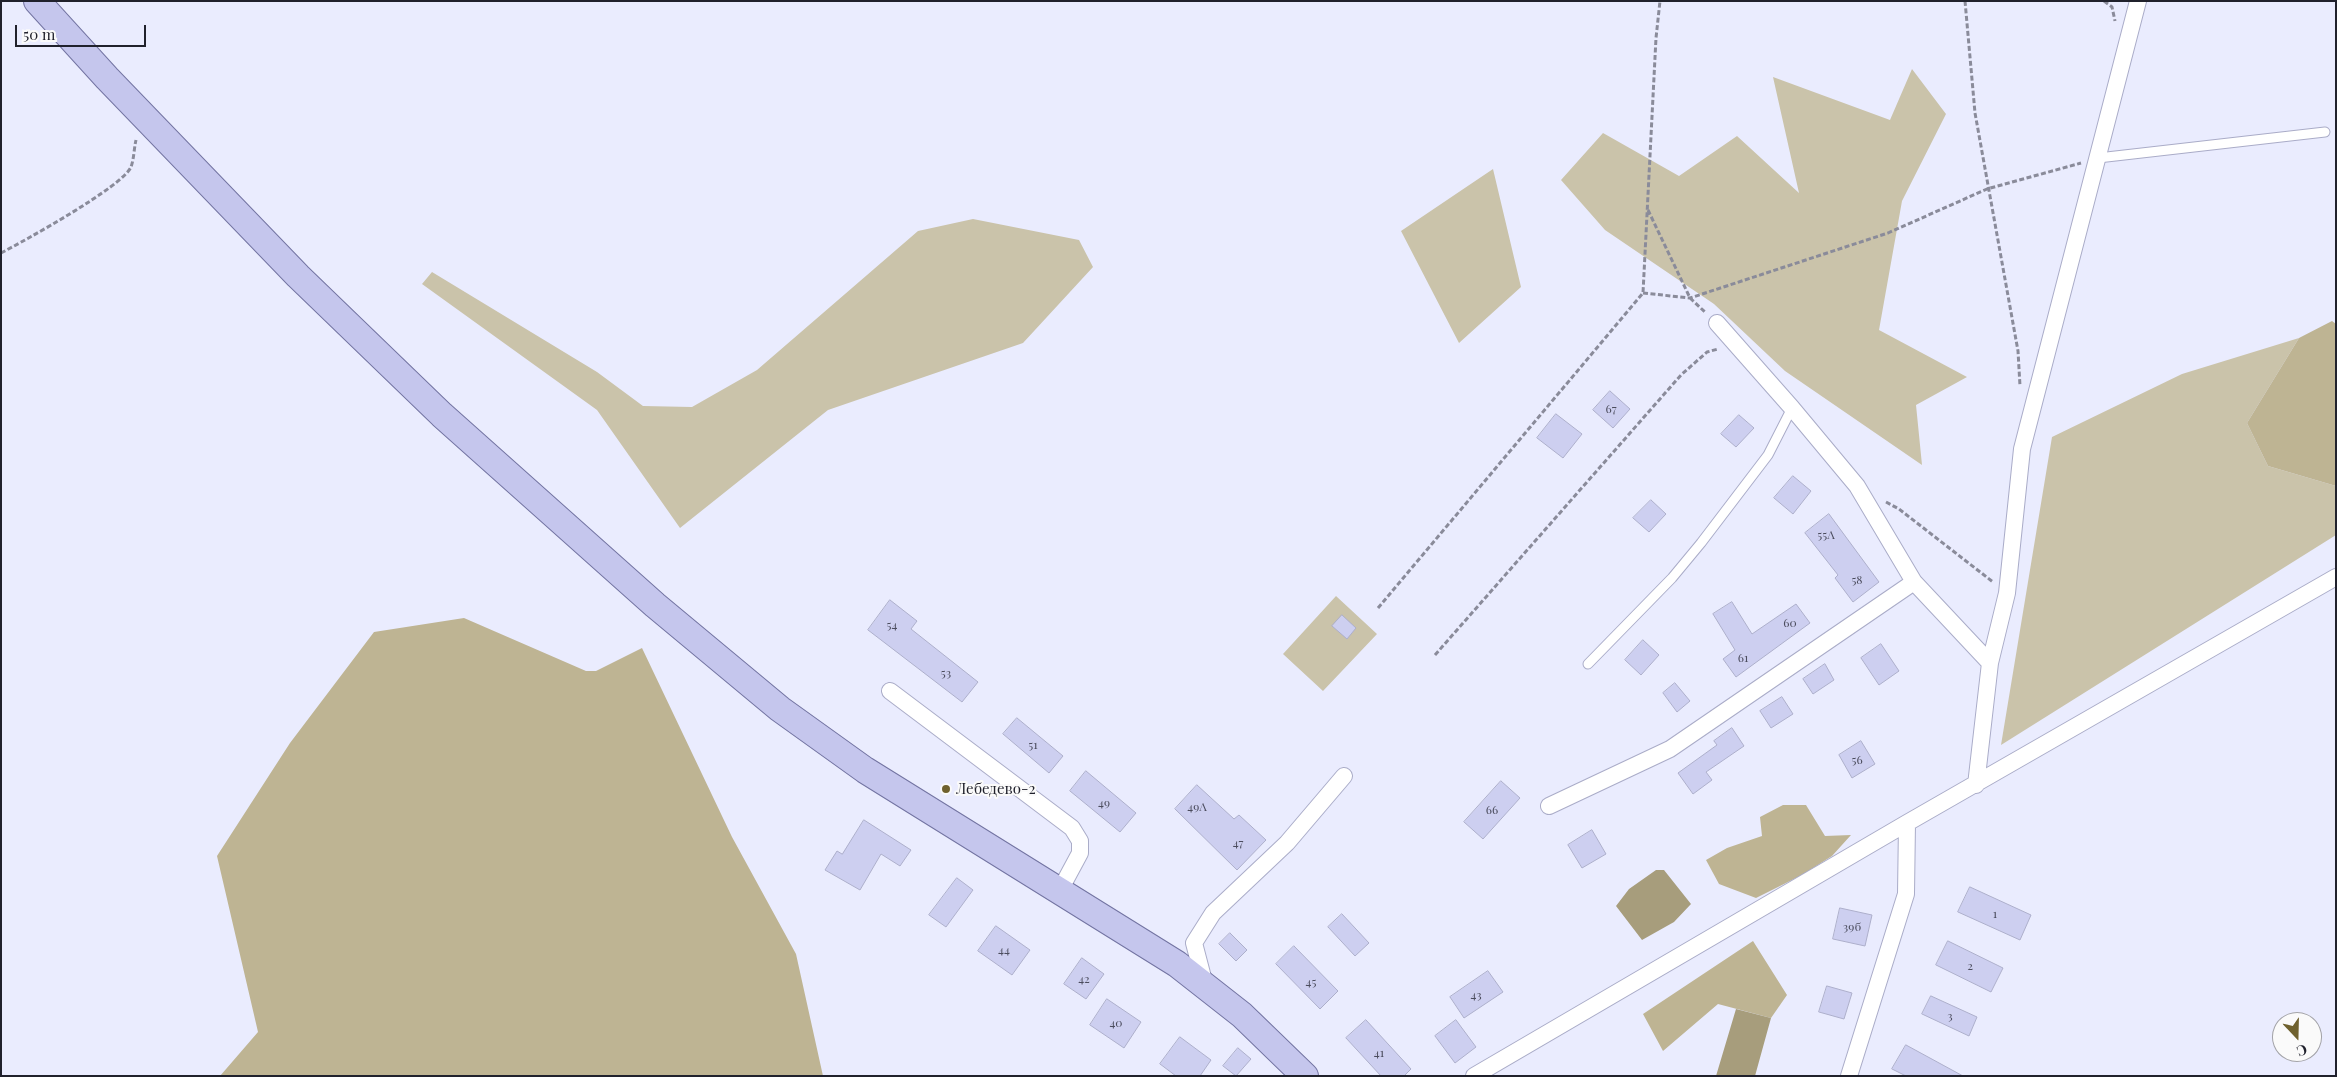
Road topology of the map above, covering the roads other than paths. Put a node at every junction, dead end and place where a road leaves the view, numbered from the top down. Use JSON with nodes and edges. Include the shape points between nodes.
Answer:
{"nodes":[{"id":1,"x":37,"y":1,"type":"edge"},
{"id":2,"x":2138,"y":1,"type":"edge"},
{"id":3,"x":2324,"y":132,"type":"dead end"},
{"id":4,"x":2098,"y":158,"type":"junction"},
{"id":5,"x":1717,"y":323,"type":"road end"},
{"id":6,"x":1792,"y":408,"type":"junction"},
{"id":7,"x":2336,"y":577,"type":"edge"},
{"id":8,"x":1914,"y":582,"type":"junction"},
{"id":9,"x":1588,"y":664,"type":"dead end"},
{"id":10,"x":1990,"y":664,"type":"junction"},
{"id":11,"x":890,"y":691,"type":"dead end"},
{"id":12,"x":1344,"y":776,"type":"dead end"},
{"id":13,"x":1976,"y":785,"type":"junction"},
{"id":14,"x":1550,"y":806,"type":"dead end"},
{"id":15,"x":1907,"y":823,"type":"junction"},
{"id":16,"x":1059,"y":892,"type":"junction"},
{"id":17,"x":1205,"y":985,"type":"junction"},
{"id":18,"x":1305,"y":1076,"type":"edge"},
{"id":19,"x":1474,"y":1076,"type":"edge"},
{"id":20,"x":1849,"y":1076,"type":"edge"}],
"edges":[{"from":1,"to":16,"type":"main road","via":[[298,276],[552,515],[662,611],[752,687],[836,750],[894,790]]},
{"from":2,"to":4,"type":"street"},
{"from":3,"to":4,"type":"lane"},
{"from":4,"to":10,"type":"street","via":[[2022,449],[2007,593]]},
{"from":5,"to":6,"type":"street"},
{"from":6,"to":8,"type":"street","via":[[1857,486]]},
{"from":6,"to":9,"type":"lane","via":[[1768,455],[1701,543],[1672,578]]},
{"from":7,"to":13,"type":"street"},
{"from":8,"to":10,"type":"street"},
{"from":8,"to":14,"type":"street","via":[[1670,749]]},
{"from":10,"to":13,"type":"street"},
{"from":11,"to":16,"type":"street","via":[[1072,828],[1080,841],[1080,853]]},
{"from":12,"to":17,"type":"street","via":[[1287,843],[1214,913],[1194,943]]},
{"from":13,"to":15,"type":"street"},
{"from":15,"to":19,"type":"street"},
{"from":15,"to":20,"type":"street","via":[[1906,894]]},
{"from":16,"to":17,"type":"main road","via":[[1155,949]]},
{"from":17,"to":18,"type":"main road","via":[[1262,1033]]}]}
